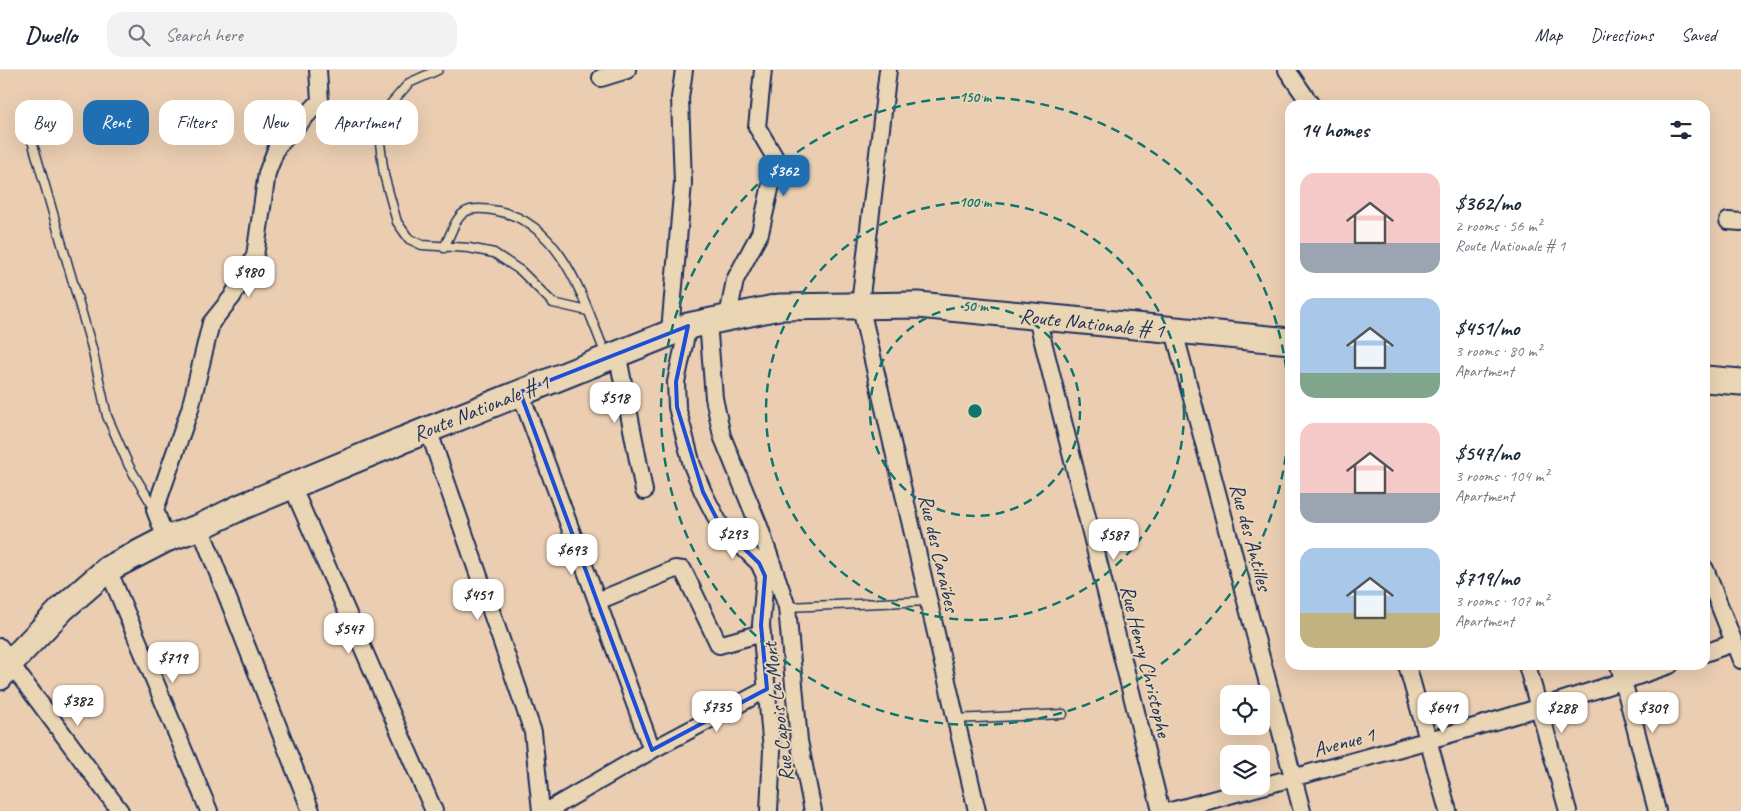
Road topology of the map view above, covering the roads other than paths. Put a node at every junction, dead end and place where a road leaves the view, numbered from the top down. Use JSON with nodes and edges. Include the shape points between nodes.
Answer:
{"nodes":[{"id":1,"x":318,"y":70,"type":"edge"},
{"id":2,"x":438,"y":70,"type":"edge"},
{"id":3,"x":628,"y":70,"type":"edge"},
{"id":4,"x":684,"y":70,"type":"edge"},
{"id":5,"x":763,"y":70,"type":"edge"},
{"id":6,"x":888,"y":70,"type":"edge"},
{"id":7,"x":1288,"y":70,"type":"edge"},
{"id":8,"x":602,"y":78,"type":"dead end"},
{"id":9,"x":1308,"y":100,"type":"edge"},
{"id":10,"x":33,"y":145,"type":"edge"},
{"id":11,"x":444,"y":248,"type":"junction"},
{"id":12,"x":860,"y":304,"type":"junction"},
{"id":13,"x":588,"y":311,"type":"junction"},
{"id":14,"x":1037,"y":318,"type":"junction"},
{"id":15,"x":698,"y":324,"type":"junction"},
{"id":16,"x":1174,"y":331,"type":"junction"},
{"id":17,"x":1285,"y":341,"type":"edge"},
{"id":18,"x":612,"y":355,"type":"junction"},
{"id":19,"x":1710,"y":379,"type":"edge"},
{"id":20,"x":1741,"y":382,"type":"edge"},
{"id":21,"x":520,"y":392,"type":"junction"},
{"id":22,"x":428,"y":430,"type":"junction"},
{"id":23,"x":292,"y":486,"type":"junction"},
{"id":24,"x":644,"y":491,"type":"dead end"},
{"id":25,"x":156,"y":510,"type":"junction"},
{"id":26,"x":200,"y":527,"type":"junction"},
{"id":27,"x":166,"y":539,"type":"junction"},
{"id":28,"x":108,"y":570,"type":"junction"},
{"id":29,"x":1710,"y":582,"type":"edge"},
{"id":30,"x":928,"y":600,"type":"junction"},
{"id":31,"x":598,"y":601,"type":"junction"},
{"id":32,"x":787,"y":607,"type":"junction"},
{"id":33,"x":762,"y":633,"type":"junction"},
{"id":34,"x":1733,"y":643,"type":"junction"},
{"id":35,"x":1710,"y":651,"type":"edge"},
{"id":36,"x":1741,"y":660,"type":"edge"},
{"id":37,"x":3,"y":662,"type":"edge"},
{"id":38,"x":1408,"y":670,"type":"edge"},
{"id":39,"x":1528,"y":670,"type":"edge"},
{"id":40,"x":1620,"y":670,"type":"edge"},
{"id":41,"x":1655,"y":670,"type":"edge"},
{"id":42,"x":1623,"y":681,"type":"junction"},
{"id":43,"x":766,"y":689,"type":"junction"},
{"id":44,"x":1538,"y":708,"type":"junction"},
{"id":45,"x":1064,"y":714,"type":"dead end"},
{"id":46,"x":954,"y":719,"type":"junction"},
{"id":47,"x":1429,"y":740,"type":"junction"},
{"id":48,"x":652,"y":750,"type":"junction"},
{"id":49,"x":1292,"y":778,"type":"junction"},
{"id":50,"x":765,"y":809,"type":"edge"},
{"id":51,"x":120,"y":811,"type":"edge"},
{"id":52,"x":209,"y":811,"type":"edge"},
{"id":53,"x":311,"y":811,"type":"edge"},
{"id":54,"x":434,"y":811,"type":"edge"},
{"id":55,"x":541,"y":811,"type":"edge"},
{"id":56,"x":547,"y":811,"type":"edge"},
{"id":57,"x":813,"y":811,"type":"edge"},
{"id":58,"x":977,"y":811,"type":"edge"},
{"id":59,"x":1162,"y":811,"type":"edge"},
{"id":60,"x":1171,"y":811,"type":"edge"},
{"id":61,"x":1302,"y":811,"type":"edge"},
{"id":62,"x":1448,"y":811,"type":"edge"},
{"id":63,"x":1568,"y":811,"type":"edge"},
{"id":64,"x":1657,"y":811,"type":"edge"}],
"edges":[{"from":1,"to":25,"type":"street","via":[[320,101],[277,147],[267,173],[255,256],[232,297],[211,324],[190,409]]},
{"from":2,"to":11,"type":"lane","via":[[409,84],[388,107],[379,135],[384,175],[397,222],[409,240]]},
{"from":3,"to":8,"type":"street"},
{"from":4,"to":15,"type":"street","via":[[680,98],[683,183]]},
{"from":5,"to":15,"type":"street","via":[[757,127],[774,156],[775,168],[760,233],[735,280]]},
{"from":6,"to":12,"type":"street","name":"Rue des Caraïbes"},
{"from":7,"to":9,"type":"street"},
{"from":10,"to":25,"type":"lane","via":[[92,348],[107,416],[129,466]]},
{"from":11,"to":13,"type":"lane","via":[[494,253],[521,271],[553,303]]},
{"from":11,"to":13,"type":"lane","via":[[461,214],[470,208],[507,213],[534,228],[555,246]]},
{"from":12,"to":14,"type":"main road","name":"Route Nationale # 1","via":[[918,305]]},
{"from":12,"to":15,"type":"main road","name":"Route Nationale # 1","via":[[778,307]]},
{"from":12,"to":30,"type":"street","name":"Rue des Caraïbes"},
{"from":13,"to":18,"type":"lane"},
{"from":14,"to":16,"type":"main road","name":"Route Nationale # 1"},
{"from":14,"to":59,"type":"street","name":"Rue Henry Christophe"},
{"from":15,"to":18,"type":"main road","name":"Route Nationale # 1"},
{"from":15,"to":32,"type":"street","name":"Rue Capois La Mort","via":[[722,436],[760,526]]},
{"from":15,"to":33,"type":"street","via":[[676,382],[677,408],[702,492],[720,525],[760,563],[765,576]]},
{"from":16,"to":17,"type":"main road","name":"Route Nationale # 1"},
{"from":16,"to":49,"type":"street","name":"Rue des Antilles"},
{"from":18,"to":21,"type":"main road","name":"Route Nationale # 1"},
{"from":18,"to":24,"type":"street"},
{"from":19,"to":20,"type":"main road"},
{"from":21,"to":22,"type":"main road","name":"Route Nationale # 1"},
{"from":21,"to":31,"type":"street"},
{"from":22,"to":23,"type":"main road","name":"Route Nationale # 1"},
{"from":22,"to":55,"type":"street","via":[[533,732]]},
{"from":23,"to":26,"type":"main road","name":"Route Nationale # 1"},
{"from":23,"to":54,"type":"street"},
{"from":25,"to":27,"type":"street"},
{"from":26,"to":27,"type":"main road","name":"Route Nationale # 1"},
{"from":26,"to":53,"type":"street"},
{"from":27,"to":28,"type":"main road","name":"Route Nationale # 1"},
{"from":28,"to":37,"type":"main road","name":"Route Nationale # 1"},
{"from":28,"to":52,"type":"street"},
{"from":29,"to":34,"type":"street"},
{"from":30,"to":32,"type":"lane"},
{"from":30,"to":46,"type":"street","name":"Rue des Caraïbes"},
{"from":31,"to":33,"type":"street","via":[[675,569],[683,570],[719,645]]},
{"from":31,"to":48,"type":"street"},
{"from":32,"to":57,"type":"street","name":"Rue Capois La Mort","via":[[799,741]]},
{"from":33,"to":43,"type":"street"},
{"from":34,"to":35,"type":"street"},
{"from":34,"to":36,"type":"street"},
{"from":37,"to":51,"type":"street"},
{"from":38,"to":47,"type":"street"},
{"from":39,"to":44,"type":"street"},
{"from":40,"to":42,"type":"street"},
{"from":41,"to":42,"type":"street","name":"Avenue 1"},
{"from":42,"to":44,"type":"street","name":"Avenue 1"},
{"from":42,"to":64,"type":"street"},
{"from":43,"to":48,"type":"street"},
{"from":43,"to":50,"type":"street","via":[[772,750]]},
{"from":44,"to":47,"type":"street","name":"Avenue 1"},
{"from":44,"to":63,"type":"street"},
{"from":45,"to":46,"type":"lane"},
{"from":46,"to":58,"type":"street","name":"Rue des Caraïbes"},
{"from":47,"to":49,"type":"street","name":"Avenue 1"},
{"from":47,"to":62,"type":"street"},
{"from":48,"to":56,"type":"street"},
{"from":49,"to":60,"type":"street","name":"Avenue 1"},
{"from":49,"to":61,"type":"street","name":"Rue des Antilles"}]}
